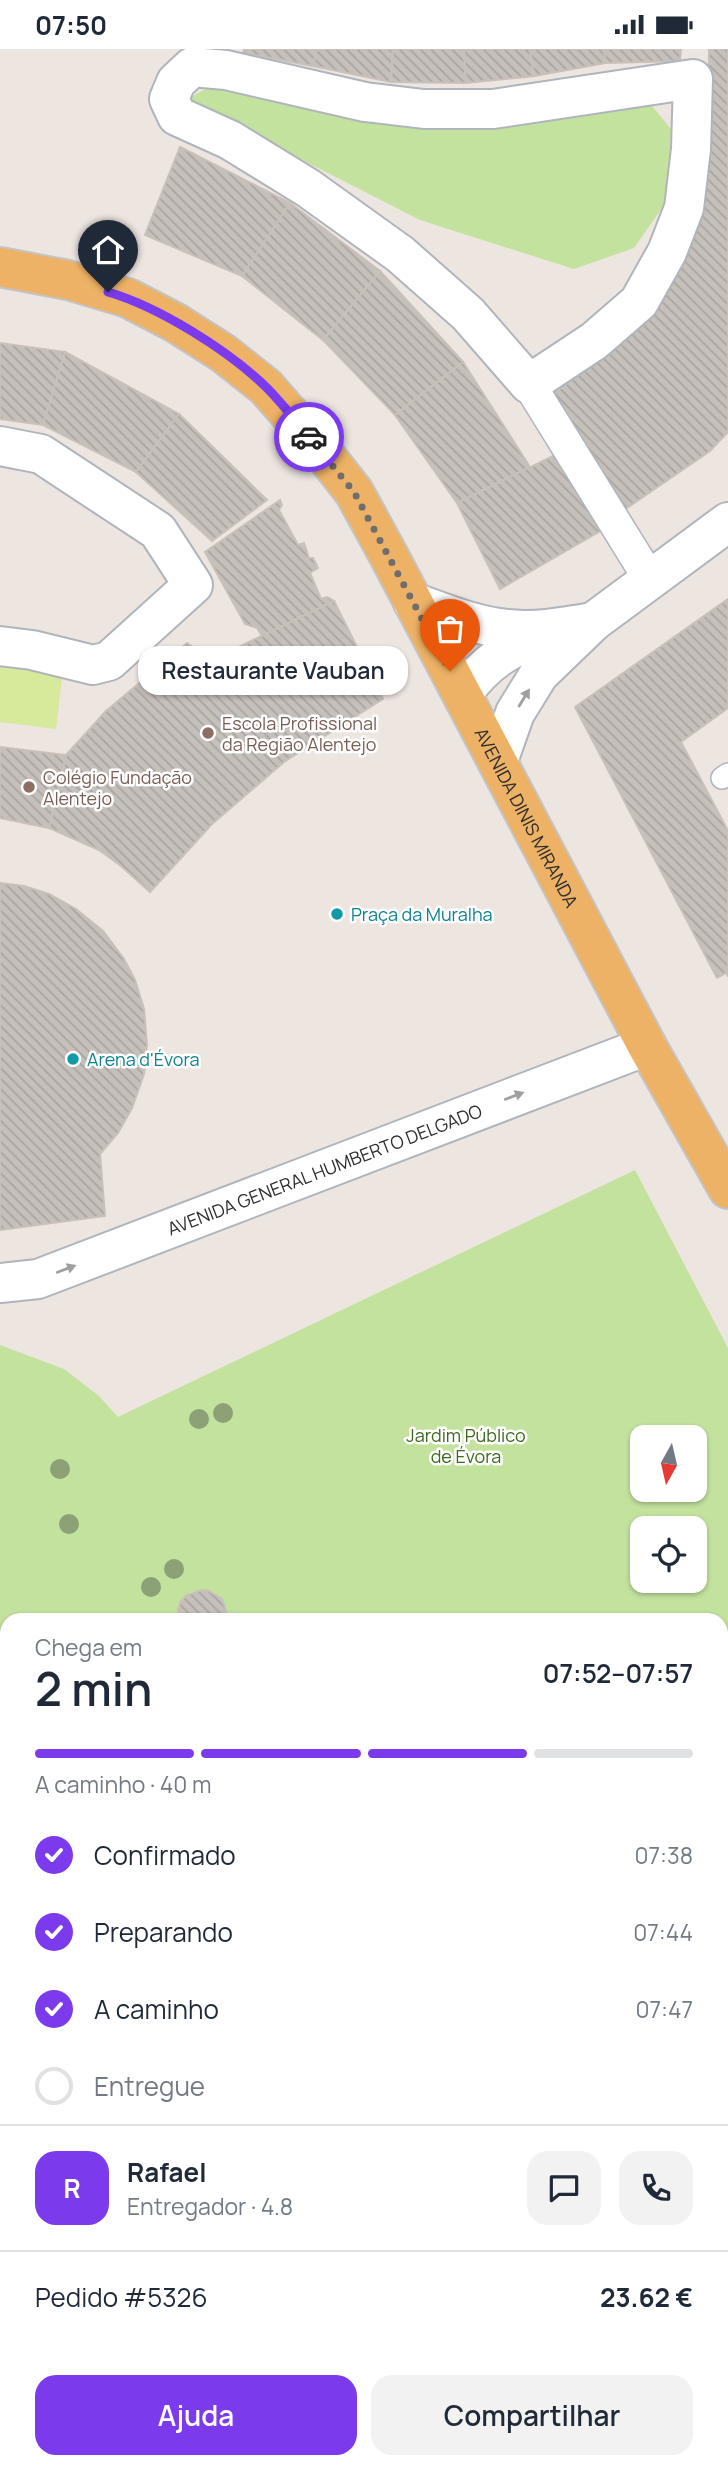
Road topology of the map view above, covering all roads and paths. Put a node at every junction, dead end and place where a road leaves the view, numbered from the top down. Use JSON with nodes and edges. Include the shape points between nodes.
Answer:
{"nodes":[{"id":1,"x":693,"y":64,"type":"edge"},
{"id":2,"x":0,"y":267,"type":"edge"},
{"id":3,"x":529,"y":384,"type":"junction"},
{"id":4,"x":0,"y":446,"type":"edge"},
{"id":5,"x":728,"y":522,"type":"edge"},
{"id":6,"x":651,"y":581,"type":"junction"},
{"id":7,"x":414,"y":603,"type":"junction"},
{"id":8,"x":593,"y":622,"type":"junction"},
{"id":9,"x":0,"y":646,"type":"edge"},
{"id":10,"x":462,"y":694,"type":"junction"},
{"id":11,"x":498,"y":761,"type":"junction"},
{"id":12,"x":647,"y":1046,"type":"junction"},
{"id":13,"x":728,"y":1189,"type":"edge"},
{"id":14,"x":0,"y":1283,"type":"edge"}],
"edges":[{"from":1,"to":3,"type":"street","via":[[684,208],[667,252],[639,302],[594,341]]},
{"from":1,"to":3,"type":"street","via":[[493,109],[425,109],[365,102],[192,67],[176,82],[169,99],[177,116],[230,140],[308,188],[400,254],[468,314]]},
{"from":2,"to":7,"type":"main road","name":"AVENIDA DINIS MIRANDA","via":[[128,298],[223,352],[265,387],[354,492]]},
{"from":3,"to":6,"type":"street"},
{"from":4,"to":9,"type":"street","via":[[41,454],[158,531],[193,585],[109,661],[93,665]]},
{"from":5,"to":6,"type":"street"},
{"from":6,"to":8,"type":"street"},
{"from":7,"to":8,"type":"street","via":[[506,629],[547,630]]},
{"from":7,"to":10,"type":"main road","name":"AVENIDA DINIS MIRANDA"},
{"from":8,"to":10,"type":"street","via":[[501,654],[480,670]]},
{"from":11,"to":8,"type":"street","one_way":true,"via":[[515,713],[539,674]]},
{"from":10,"to":11,"type":"main road","name":"AVENIDA DINIS MIRANDA"},
{"from":11,"to":12,"type":"main road","name":"AVENIDA DINIS MIRANDA"},
{"from":12,"to":13,"type":"main road","name":"AVENIDA DINIS MIRANDA"},
{"from":14,"to":12,"type":"street","name":"AVENIDA GENERAL HUMBERTO DELGADO","one_way":true,"via":[[38,1279]]}]}
